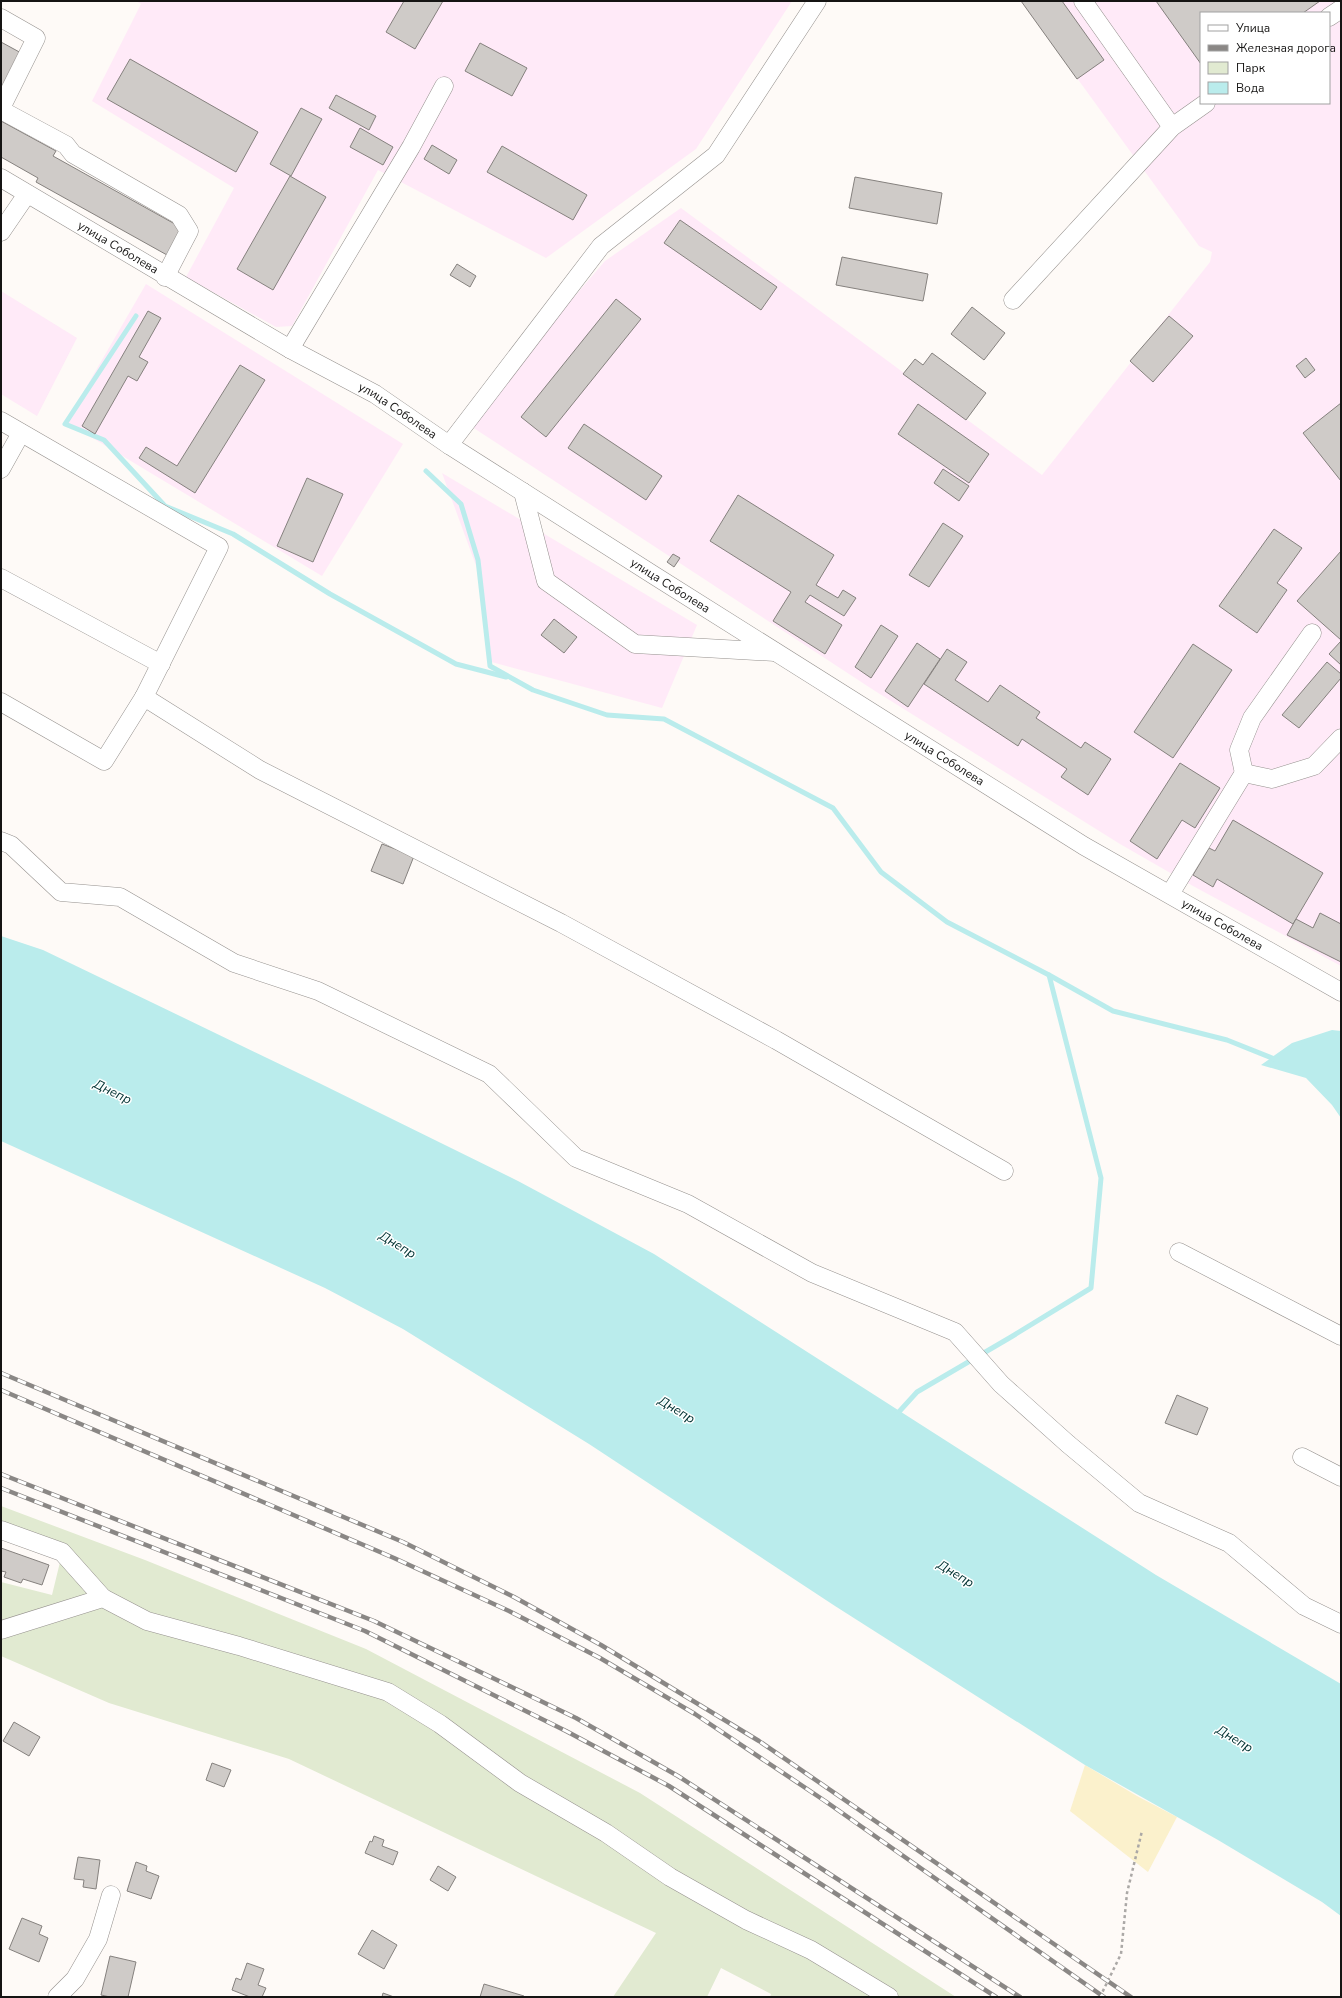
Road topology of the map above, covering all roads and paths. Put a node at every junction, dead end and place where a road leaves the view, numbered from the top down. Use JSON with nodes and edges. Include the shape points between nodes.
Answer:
{"nodes":[{"id":1,"x":817,"y":1,"type":"edge"},
{"id":2,"x":1082,"y":1,"type":"edge"},
{"id":3,"x":1341,"y":9,"type":"edge"},
{"id":4,"x":1330,"y":16,"type":"edge"},
{"id":5,"x":1,"y":18,"type":"edge"},
{"id":6,"x":444,"y":86,"type":"dead end"},
{"id":7,"x":1205,"y":104,"type":"edge"},
{"id":8,"x":1,"y":109,"type":"edge"},
{"id":9,"x":1172,"y":127,"type":"junction"},
{"id":10,"x":1,"y":178,"type":"edge"},
{"id":11,"x":27,"y":194,"type":"junction"},
{"id":12,"x":1,"y":232,"type":"edge"},
{"id":13,"x":165,"y":277,"type":"junction"},
{"id":14,"x":1013,"y":300,"type":"dead end"},
{"id":15,"x":290,"y":349,"type":"junction"},
{"id":16,"x":1,"y":421,"type":"edge"},
{"id":17,"x":21,"y":433,"type":"junction"},
{"id":18,"x":449,"y":445,"type":"junction"},
{"id":19,"x":1,"y":469,"type":"edge"},
{"id":20,"x":523,"y":492,"type":"junction"},
{"id":21,"x":1,"y":578,"type":"edge"},
{"id":22,"x":1312,"y":633,"type":"dead end"},
{"id":23,"x":777,"y":652,"type":"junction"},
{"id":24,"x":161,"y":664,"type":"junction"},
{"id":25,"x":144,"y":697,"type":"junction"},
{"id":26,"x":1,"y":702,"type":"edge"},
{"id":27,"x":1341,"y":738,"type":"edge"},
{"id":28,"x":1244,"y":773,"type":"junction"},
{"id":29,"x":1,"y":841,"type":"edge"},
{"id":30,"x":1170,"y":894,"type":"junction"},
{"id":31,"x":1341,"y":992,"type":"edge"},
{"id":32,"x":1004,"y":1171,"type":"dead end"},
{"id":33,"x":1179,"y":1252,"type":"dead end"},
{"id":34,"x":1341,"y":1336,"type":"edge"},
{"id":35,"x":1302,"y":1457,"type":"dead end"},
{"id":36,"x":1341,"y":1476,"type":"edge"},
{"id":37,"x":1,"y":1530,"type":"edge"},
{"id":38,"x":103,"y":1598,"type":"junction"},
{"id":39,"x":1341,"y":1624,"type":"edge"},
{"id":40,"x":1,"y":1630,"type":"edge"},
{"id":41,"x":1142,"y":1831,"type":"dead end"},
{"id":42,"x":111,"y":1895,"type":"dead end"},
{"id":43,"x":57,"y":1997,"type":"edge"},
{"id":44,"x":889,"y":1997,"type":"edge"},
{"id":45,"x":1100,"y":1997,"type":"edge"}],
"edges":[{"from":1,"to":18,"type":"street","via":[[716,155],[601,246]]},
{"from":2,"to":9,"type":"street"},
{"from":3,"to":4,"type":"street"},
{"from":5,"to":8,"type":"street","via":[[36,38]]},
{"from":6,"to":15,"type":"street","via":[[411,147]]},
{"from":7,"to":9,"type":"street"},
{"from":8,"to":13,"type":"street","via":[[66,145],[73,154],[179,214],[189,231]]},
{"from":9,"to":14,"type":"street"},
{"from":10,"to":11,"type":"street","name":"улица Соболева"},
{"from":11,"to":12,"type":"street"},
{"from":11,"to":13,"type":"street","name":"улица Соболева"},
{"from":13,"to":15,"type":"street","name":"улица Соболева"},
{"from":15,"to":18,"type":"street","name":"улица Соболева","via":[[375,394]]},
{"from":16,"to":17,"type":"street"},
{"from":17,"to":19,"type":"street"},
{"from":17,"to":24,"type":"street","via":[[219,547]]},
{"from":18,"to":20,"type":"street","name":"улица Соболева"},
{"from":20,"to":23,"type":"street","name":"улица Соболева"},
{"from":20,"to":23,"type":"street","via":[[546,581],[635,644]]},
{"from":21,"to":24,"type":"street"},
{"from":22,"to":28,"type":"street","via":[[1252,718],[1239,750]]},
{"from":23,"to":30,"type":"street","name":"улица Соболева","via":[[1084,846]]},
{"from":24,"to":25,"type":"street"},
{"from":25,"to":26,"type":"street","via":[[104,761]]},
{"from":25,"to":32,"type":"street","via":[[260,770],[561,923],[776,1040]]},
{"from":27,"to":28,"type":"street","via":[[1314,766],[1272,779]]},
{"from":28,"to":30,"type":"street"},
{"from":29,"to":39,"type":"street","via":[[11,845],[61,892],[120,897],[234,963],[318,991],[489,1074],[576,1158],[688,1204],[812,1273],[955,1332],[1001,1384],[1139,1503],[1229,1543],[1304,1606]]},
{"from":30,"to":31,"type":"street","name":"улица Соболева"},
{"from":33,"to":34,"type":"street"},
{"from":35,"to":36,"type":"street"},
{"from":37,"to":38,"type":"street","via":[[62,1552]]},
{"from":38,"to":40,"type":"street"},
{"from":38,"to":44,"type":"street","via":[[147,1621],[239,1646],[388,1692],[440,1724],[520,1784],[606,1833],[670,1877],[746,1920],[811,1950]]},
{"from":41,"to":45,"type":"path","via":[[1127,1893],[1121,1954]]},
{"from":42,"to":43,"type":"street","via":[[98,1939],[75,1978]]}]}
